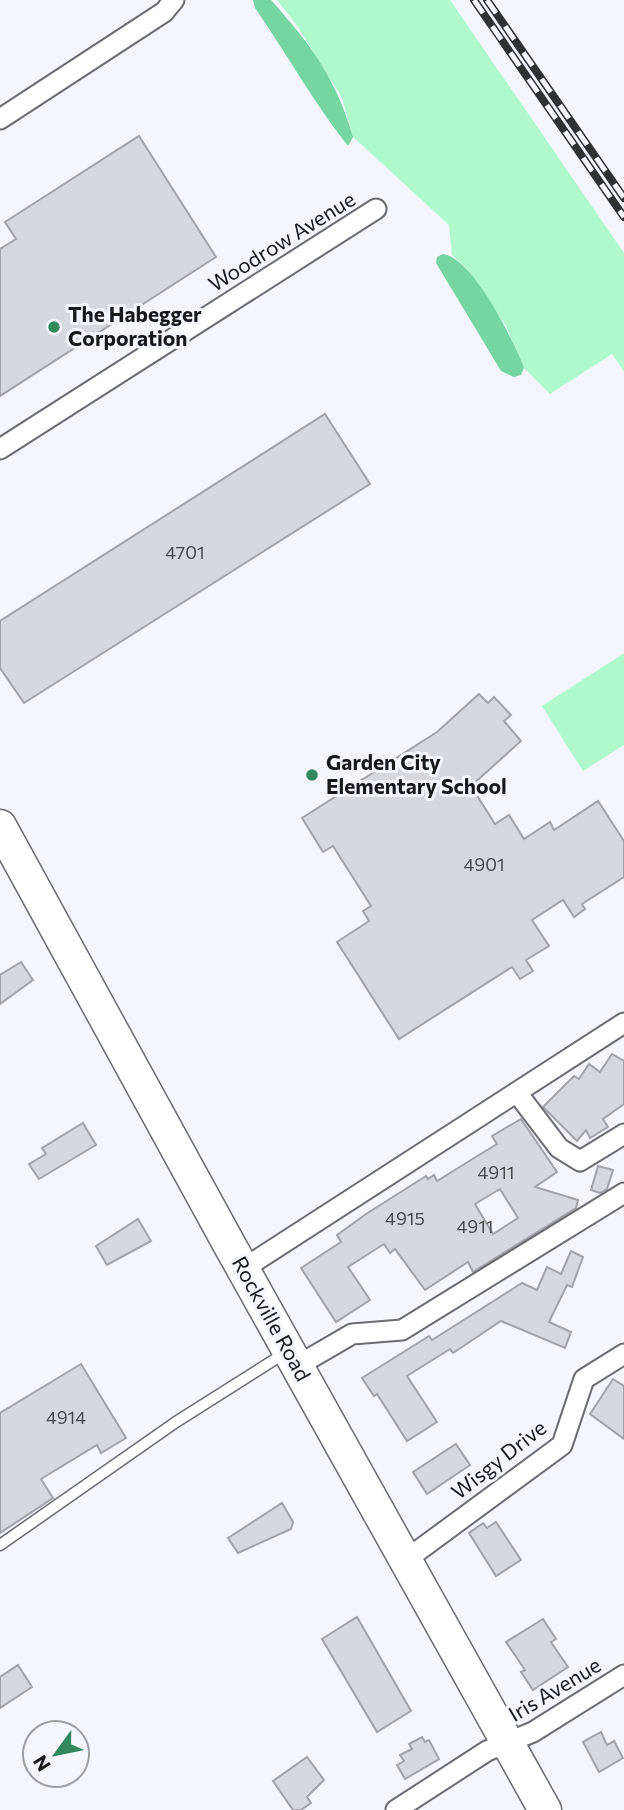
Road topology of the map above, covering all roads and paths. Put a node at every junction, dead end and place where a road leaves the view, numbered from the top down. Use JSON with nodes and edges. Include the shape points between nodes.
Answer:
{"nodes":[{"id":1,"x":174,"y":0,"type":"edge"},
{"id":2,"x":0,"y":119,"type":"edge"},
{"id":3,"x":376,"y":209,"type":"dead end"},
{"id":4,"x":0,"y":449,"type":"edge"},
{"id":5,"x":0,"y":827,"type":"edge"},
{"id":6,"x":624,"y":1024,"type":"edge"},
{"id":7,"x":518,"y":1094,"type":"junction"},
{"id":8,"x":624,"y":1134,"type":"edge"},
{"id":9,"x":624,"y":1193,"type":"edge"},
{"id":10,"x":243,"y":1269,"type":"junction"},
{"id":11,"x":624,"y":1354,"type":"edge"},
{"id":12,"x":293,"y":1359,"type":"junction"},
{"id":13,"x":0,"y":1545,"type":"edge"},
{"id":14,"x":407,"y":1559,"type":"junction"},
{"id":15,"x":624,"y":1675,"type":"edge"},
{"id":16,"x":508,"y":1743,"type":"junction"},
{"id":17,"x":396,"y":1810,"type":"edge"},
{"id":18,"x":545,"y":1810,"type":"edge"}],
"edges":[{"from":1,"to":2,"type":"street","via":[[163,12]]},
{"from":3,"to":4,"type":"street","name":"Woodrow Avenue"},
{"from":5,"to":10,"type":"main road","name":"Rockville Road"},
{"from":6,"to":7,"type":"street"},
{"from":7,"to":8,"type":"street","via":[[559,1148],[580,1161]]},
{"from":7,"to":10,"type":"street"},
{"from":9,"to":12,"type":"street","via":[[402,1330],[352,1334]]},
{"from":10,"to":12,"type":"main road","name":"Rockville Road"},
{"from":11,"to":14,"type":"street","name":"Wisgy Drive","via":[[584,1379],[562,1445]]},
{"from":12,"to":13,"type":"lane","via":[[176,1422]]},
{"from":12,"to":14,"type":"main road","name":"Rockville Road"},
{"from":14,"to":16,"type":"main road","name":"Rockville Road"},
{"from":15,"to":16,"type":"street","name":"Iris Avenue"},
{"from":16,"to":17,"type":"street","name":"Iris Avenue"},
{"from":16,"to":18,"type":"main road","name":"Rockville Road"}]}
